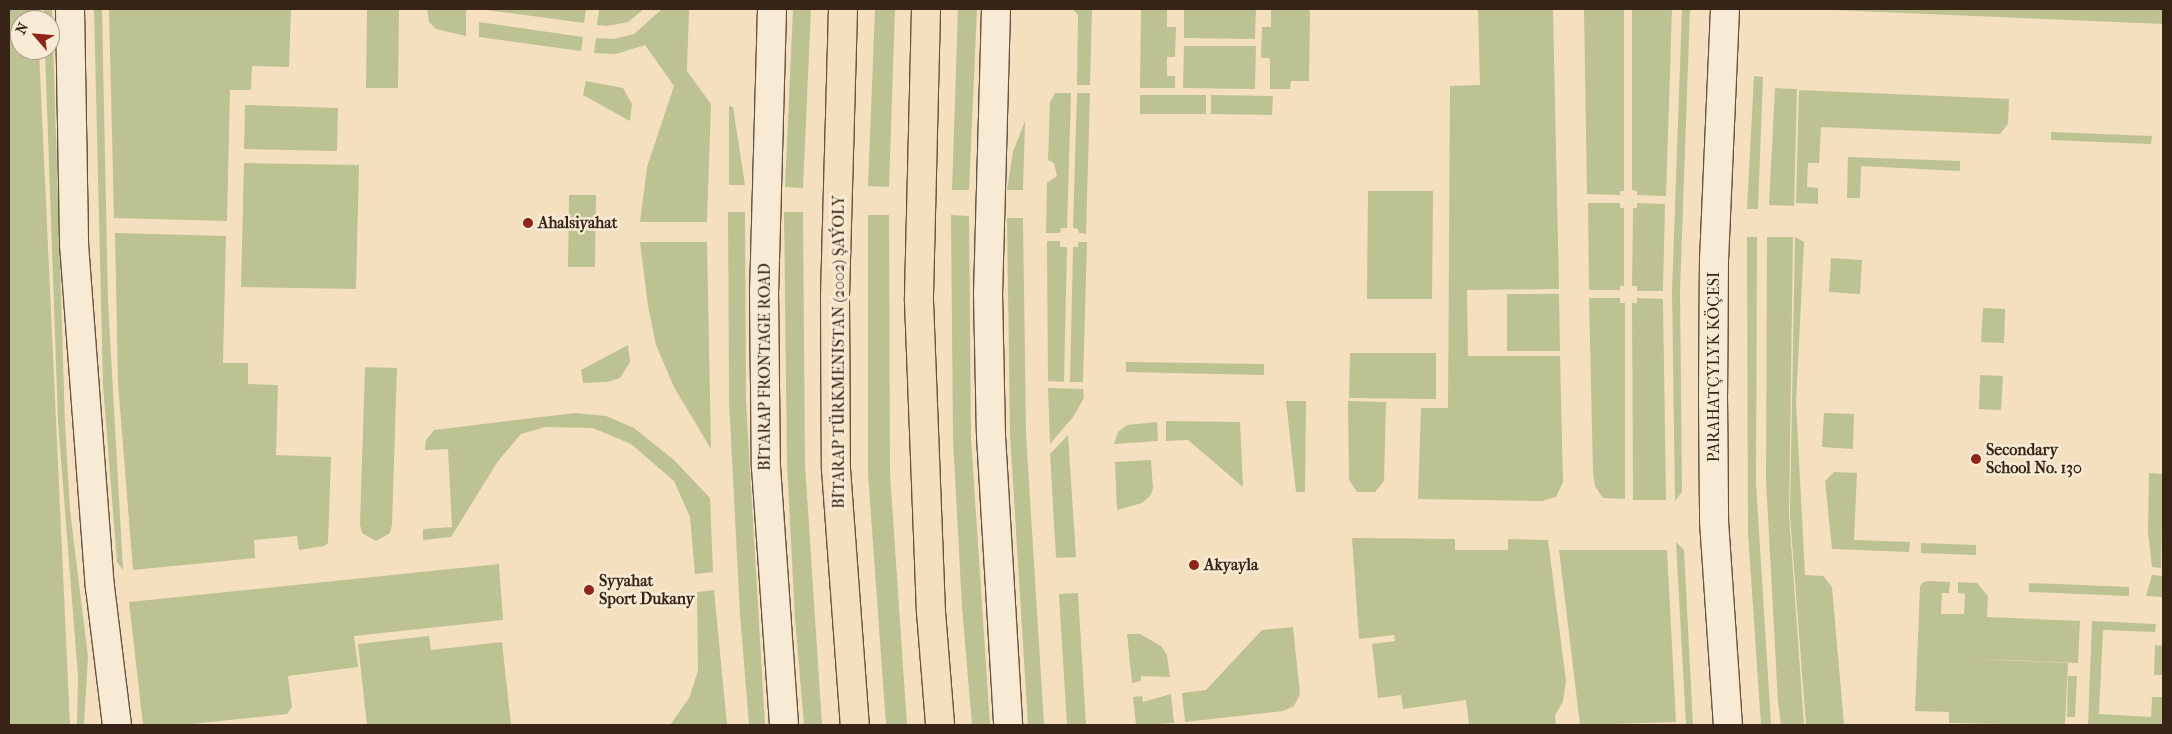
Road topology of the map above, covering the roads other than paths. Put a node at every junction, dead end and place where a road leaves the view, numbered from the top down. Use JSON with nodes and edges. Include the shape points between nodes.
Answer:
{"nodes":[{"id":1,"x":70,"y":9,"type":"edge"},
{"id":2,"x":772,"y":9,"type":"edge"},
{"id":3,"x":843,"y":9,"type":"edge"},
{"id":4,"x":926,"y":9,"type":"edge"},
{"id":5,"x":996,"y":9,"type":"edge"},
{"id":6,"x":1725,"y":9,"type":"edge"},
{"id":7,"x":117,"y":725,"type":"edge"},
{"id":8,"x":784,"y":725,"type":"edge"},
{"id":9,"x":856,"y":725,"type":"edge"},
{"id":10,"x":940,"y":725,"type":"edge"},
{"id":11,"x":1008,"y":725,"type":"edge"},
{"id":12,"x":1728,"y":725,"type":"edge"}],
"edges":[{"from":1,"to":7,"type":"street","via":[[74,244],[100,587]]},
{"from":2,"to":8,"type":"street","name":"BITARAP FRONTAGE ROAD","via":[[764,290],[766,467]]},
{"from":3,"to":9,"type":"main road","name":"BITARAP TÜRKMENISTAN (2002) ŞAÝOLY","via":[[836,297],[836,469]]},
{"from":4,"to":10,"type":"main road","via":[[919,301],[931,612]]},
{"from":5,"to":11,"type":"street","via":[[988,293],[991,436]]},
{"from":6,"to":12,"type":"street","name":"PARAHATÇYLYK KÖÇESI","via":[[1714,258],[1713,404],[1714,521]]}]}
